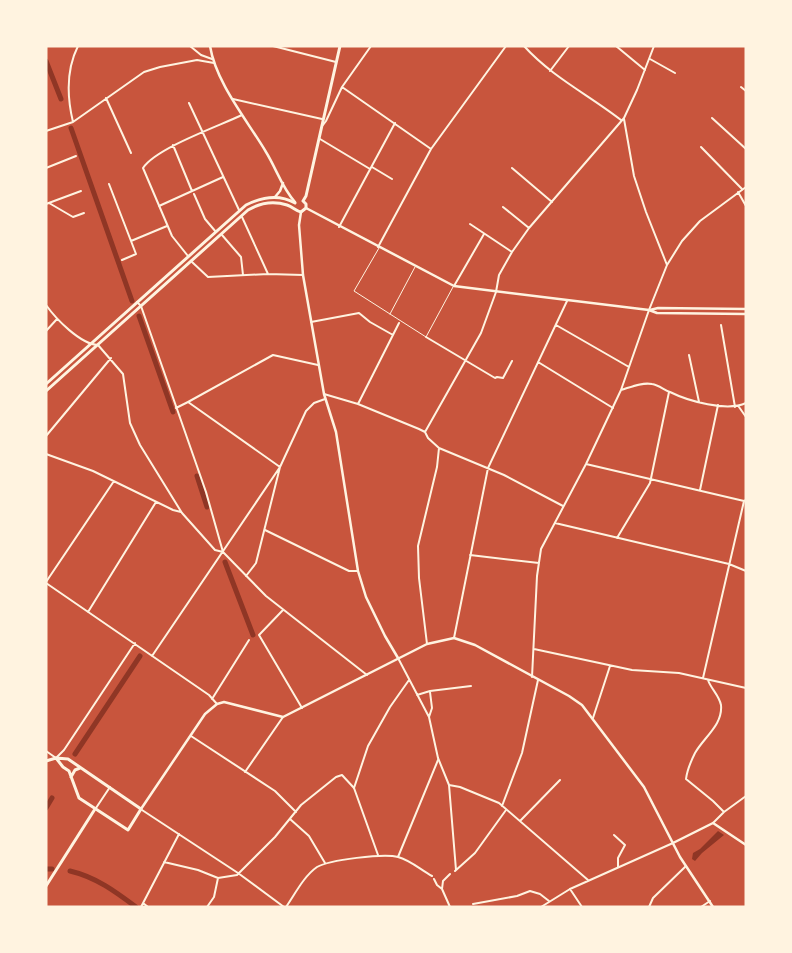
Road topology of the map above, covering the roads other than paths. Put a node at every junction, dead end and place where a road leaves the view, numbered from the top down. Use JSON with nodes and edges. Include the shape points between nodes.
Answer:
{"nodes":[{"id":1,"x":78,"y":46,"type":"edge"},
{"id":2,"x":190,"y":46,"type":"edge"},
{"id":3,"x":210,"y":46,"type":"edge"},
{"id":4,"x":273,"y":46,"type":"edge"},
{"id":5,"x":290,"y":46,"type":"edge"},
{"id":6,"x":340,"y":46,"type":"edge"},
{"id":7,"x":371,"y":46,"type":"edge"},
{"id":8,"x":506,"y":46,"type":"edge"},
{"id":9,"x":524,"y":46,"type":"edge"},
{"id":10,"x":569,"y":46,"type":"edge"},
{"id":11,"x":616,"y":46,"type":"edge"},
{"id":12,"x":654,"y":46,"type":"edge"},
{"id":13,"x":289,"y":50,"type":"junction"},
{"id":14,"x":212,"y":59,"type":"junction"},
{"id":15,"x":650,"y":59,"type":"junction"},
{"id":16,"x":336,"y":62,"type":"junction"},
{"id":17,"x":214,"y":63,"type":"junction"},
{"id":18,"x":645,"y":70,"type":"junction"},
{"id":19,"x":550,"y":71,"type":"junction"},
{"id":20,"x":675,"y":73,"type":"dead end"},
{"id":21,"x":741,"y":87,"type":"dead end"},
{"id":22,"x":342,"y":88,"type":"junction"},
{"id":23,"x":746,"y":92,"type":"edge"},
{"id":24,"x":106,"y":98,"type":"junction"},
{"id":25,"x":233,"y":99,"type":"junction"},
{"id":26,"x":189,"y":103,"type":"dead end"},
{"id":27,"x":243,"y":115,"type":"junction"},
{"id":28,"x":712,"y":118,"type":"dead end"},
{"id":29,"x":322,"y":119,"type":"junction"},
{"id":30,"x":623,"y":119,"type":"junction"},
{"id":31,"x":72,"y":122,"type":"junction"},
{"id":32,"x":395,"y":123,"type":"junction"},
{"id":33,"x":320,"y":127,"type":"junction"},
{"id":34,"x":46,"y":132,"type":"edge"},
{"id":35,"x":203,"y":133,"type":"junction"},
{"id":36,"x":318,"y":138,"type":"junction"},
{"id":37,"x":173,"y":146,"type":"junction"},
{"id":38,"x":701,"y":147,"type":"dead end"},
{"id":39,"x":431,"y":148,"type":"junction"},
{"id":40,"x":746,"y":149,"type":"edge"},
{"id":41,"x":131,"y":153,"type":"dead end"},
{"id":42,"x":76,"y":156,"type":"dead end"},
{"id":43,"x":46,"y":168,"type":"edge"},
{"id":44,"x":371,"y":168,"type":"junction"},
{"id":45,"x":512,"y":168,"type":"dead end"},
{"id":46,"x":224,"y":177,"type":"junction"},
{"id":47,"x":392,"y":179,"type":"dead end"},
{"id":48,"x":283,"y":183,"type":"junction"},
{"id":49,"x":109,"y":184,"type":"dead end"},
{"id":50,"x":746,"y":187,"type":"edge"},
{"id":51,"x":742,"y":189,"type":"junction"},
{"id":52,"x":192,"y":191,"type":"junction"},
{"id":53,"x":81,"y":192,"type":"dead end"},
{"id":54,"x":738,"y":192,"type":"junction"},
{"id":55,"x":194,"y":194,"type":"dead end"},
{"id":56,"x":275,"y":198,"type":"junction"},
{"id":57,"x":303,"y":201,"type":"junction"},
{"id":58,"x":552,"y":202,"type":"junction"},
{"id":59,"x":295,"y":203,"type":"junction"},
{"id":60,"x":48,"y":204,"type":"edge"},
{"id":61,"x":159,"y":206,"type":"junction"},
{"id":62,"x":746,"y":206,"type":"edge"},
{"id":63,"x":503,"y":207,"type":"dead end"},
{"id":64,"x":294,"y":208,"type":"junction"},
{"id":65,"x":306,"y":208,"type":"junction"},
{"id":66,"x":240,"y":210,"type":"junction"},
{"id":67,"x":301,"y":212,"type":"junction"},
{"id":68,"x":84,"y":213,"type":"dead end"},
{"id":69,"x":242,"y":215,"type":"junction"},
{"id":70,"x":470,"y":224,"type":"dead end"},
{"id":71,"x":167,"y":226,"type":"junction"},
{"id":72,"x":339,"y":227,"type":"junction"},
{"id":73,"x":530,"y":228,"type":"junction"},
{"id":74,"x":216,"y":232,"type":"junction"},
{"id":75,"x":221,"y":234,"type":"junction"},
{"id":76,"x":484,"y":234,"type":"junction"},
{"id":77,"x":131,"y":241,"type":"junction"},
{"id":78,"x":378,"y":247,"type":"junction"},
{"id":79,"x":512,"y":252,"type":"junction"},
{"id":80,"x":188,"y":257,"type":"junction"},
{"id":81,"x":122,"y":260,"type":"dead end"},
{"id":82,"x":191,"y":261,"type":"junction"},
{"id":83,"x":667,"y":265,"type":"junction"},
{"id":84,"x":416,"y":266,"type":"junction"},
{"id":85,"x":268,"y":274,"type":"junction"},
{"id":86,"x":243,"y":275,"type":"junction"},
{"id":87,"x":303,"y":275,"type":"junction"},
{"id":88,"x":454,"y":286,"type":"junction"},
{"id":89,"x":496,"y":292,"type":"junction"},
{"id":90,"x":568,"y":301,"type":"junction"},
{"id":91,"x":137,"y":303,"type":"junction"},
{"id":92,"x":46,"y":305,"type":"edge"},
{"id":93,"x":140,"y":307,"type":"junction"},
{"id":94,"x":746,"y":309,"type":"edge"},
{"id":95,"x":649,"y":310,"type":"junction"},
{"id":96,"x":390,"y":314,"type":"junction"},
{"id":97,"x":746,"y":314,"type":"edge"},
{"id":98,"x":57,"y":319,"type":"junction"},
{"id":99,"x":311,"y":322,"type":"junction"},
{"id":100,"x":399,"y":323,"type":"dead end"},
{"id":101,"x":556,"y":325,"type":"junction"},
{"id":102,"x":721,"y":325,"type":"dead end"},
{"id":103,"x":46,"y":331,"type":"edge"},
{"id":104,"x":393,"y":335,"type":"junction"},
{"id":105,"x":426,"y":337,"type":"junction"},
{"id":106,"x":90,"y":345,"type":"junction"},
{"id":107,"x":98,"y":345,"type":"junction"},
{"id":108,"x":689,"y":355,"type":"dead end"},
{"id":109,"x":111,"y":358,"type":"junction"},
{"id":110,"x":466,"y":361,"type":"junction"},
{"id":111,"x":512,"y":361,"type":"dead end"},
{"id":112,"x":538,"y":362,"type":"junction"},
{"id":113,"x":318,"y":365,"type":"junction"},
{"id":114,"x":629,"y":367,"type":"junction"},
{"id":115,"x":46,"y":384,"type":"edge"},
{"id":116,"x":621,"y":390,"type":"junction"},
{"id":117,"x":46,"y":391,"type":"edge"},
{"id":118,"x":669,"y":392,"type":"junction"},
{"id":119,"x":324,"y":394,"type":"junction"},
{"id":120,"x":325,"y":398,"type":"junction"},
{"id":121,"x":188,"y":402,"type":"junction"},
{"id":122,"x":699,"y":402,"type":"junction"},
{"id":123,"x":358,"y":404,"type":"junction"},
{"id":124,"x":746,"y":404,"type":"edge"},
{"id":125,"x":718,"y":405,"type":"junction"},
{"id":126,"x":739,"y":406,"type":"junction"},
{"id":127,"x":735,"y":407,"type":"junction"},
{"id":128,"x":176,"y":408,"type":"junction"},
{"id":129,"x":612,"y":408,"type":"junction"},
{"id":130,"x":746,"y":417,"type":"edge"},
{"id":131,"x":425,"y":432,"type":"junction"},
{"id":132,"x":46,"y":436,"type":"edge"},
{"id":133,"x":439,"y":448,"type":"junction"},
{"id":134,"x":46,"y":454,"type":"edge"},
{"id":135,"x":586,"y":464,"type":"junction"},
{"id":136,"x":280,"y":467,"type":"junction"},
{"id":137,"x":488,"y":468,"type":"junction"},
{"id":138,"x":651,"y":478,"type":"junction"},
{"id":139,"x":114,"y":482,"type":"junction"},
{"id":140,"x":700,"y":491,"type":"junction"},
{"id":141,"x":745,"y":500,"type":"edge"},
{"id":142,"x":156,"y":502,"type":"junction"},
{"id":143,"x":564,"y":507,"type":"junction"},
{"id":144,"x":182,"y":513,"type":"junction"},
{"id":145,"x":555,"y":523,"type":"junction"},
{"id":146,"x":264,"y":530,"type":"junction"},
{"id":147,"x":617,"y":538,"type":"junction"},
{"id":148,"x":223,"y":552,"type":"junction"},
{"id":149,"x":470,"y":555,"type":"junction"},
{"id":150,"x":540,"y":563,"type":"junction"},
{"id":151,"x":730,"y":564,"type":"junction"},
{"id":152,"x":358,"y":571,"type":"junction"},
{"id":153,"x":746,"y":572,"type":"edge"},
{"id":154,"x":246,"y":576,"type":"junction"},
{"id":155,"x":46,"y":583,"type":"edge"},
{"id":156,"x":283,"y":610,"type":"junction"},
{"id":157,"x":88,"y":612,"type":"junction"},
{"id":158,"x":454,"y":638,"type":"junction"},
{"id":159,"x":249,"y":640,"type":"dead end"},
{"id":160,"x":135,"y":643,"type":"junction"},
{"id":161,"x":426,"y":644,"type":"junction"},
{"id":162,"x":534,"y":649,"type":"junction"},
{"id":163,"x":152,"y":656,"type":"junction"},
{"id":164,"x":398,"y":658,"type":"junction"},
{"id":165,"x":610,"y":666,"type":"junction"},
{"id":166,"x":367,"y":675,"type":"junction"},
{"id":167,"x":532,"y":677,"type":"junction"},
{"id":168,"x":704,"y":678,"type":"junction"},
{"id":169,"x":708,"y":679,"type":"junction"},
{"id":170,"x":409,"y":680,"type":"junction"},
{"id":171,"x":538,"y":680,"type":"junction"},
{"id":172,"x":471,"y":686,"type":"dead end"},
{"id":173,"x":746,"y":688,"type":"edge"},
{"id":174,"x":430,"y":691,"type":"junction"},
{"id":175,"x":417,"y":695,"type":"junction"},
{"id":176,"x":212,"y":699,"type":"junction"},
{"id":177,"x":217,"y":704,"type":"junction"},
{"id":178,"x":302,"y":708,"type":"junction"},
{"id":179,"x":429,"y":716,"type":"junction"},
{"id":180,"x":283,"y":717,"type":"junction"},
{"id":181,"x":593,"y":719,"type":"junction"},
{"id":182,"x":190,"y":736,"type":"junction"},
{"id":183,"x":46,"y":751,"type":"edge"},
{"id":184,"x":56,"y":758,"type":"junction"},
{"id":185,"x":438,"y":758,"type":"junction"},
{"id":186,"x":47,"y":762,"type":"edge"},
{"id":187,"x":80,"y":768,"type":"junction"},
{"id":188,"x":245,"y":772,"type":"junction"},
{"id":189,"x":71,"y":777,"type":"junction"},
{"id":190,"x":560,"y":780,"type":"dead end"},
{"id":191,"x":449,"y":785,"type":"junction"},
{"id":192,"x":110,"y":788,"type":"junction"},
{"id":193,"x":354,"y":788,"type":"junction"},
{"id":194,"x":746,"y":796,"type":"edge"},
{"id":195,"x":502,"y":806,"type":"junction"},
{"id":196,"x":96,"y":809,"type":"junction"},
{"id":197,"x":141,"y":809,"type":"junction"},
{"id":198,"x":507,"y":810,"type":"junction"},
{"id":199,"x":296,"y":812,"type":"junction"},
{"id":200,"x":724,"y":812,"type":"junction"},
{"id":201,"x":290,"y":819,"type":"junction"},
{"id":202,"x":520,"y":821,"type":"junction"},
{"id":203,"x":713,"y":823,"type":"junction"},
{"id":204,"x":179,"y":834,"type":"junction"},
{"id":205,"x":614,"y":835,"type":"dead end"},
{"id":206,"x":673,"y":843,"type":"junction"},
{"id":207,"x":746,"y":845,"type":"edge"},
{"id":208,"x":378,"y":855,"type":"junction"},
{"id":209,"x":398,"y":857,"type":"junction"},
{"id":210,"x":164,"y":862,"type":"junction"},
{"id":211,"x":325,"y":863,"type":"junction"},
{"id":212,"x":686,"y":866,"type":"junction"},
{"id":213,"x":618,"y":867,"type":"junction"},
{"id":214,"x":238,"y":874,"type":"junction"},
{"id":215,"x":450,"y":874,"type":"dead end"},
{"id":216,"x":217,"y":879,"type":"junction"},
{"id":217,"x":588,"y":880,"type":"junction"},
{"id":218,"x":46,"y":886,"type":"edge"},
{"id":219,"x":442,"y":889,"type":"junction"},
{"id":220,"x":570,"y":889,"type":"junction"},
{"id":221,"x":549,"y":901,"type":"junction"},
{"id":222,"x":710,"y":901,"type":"junction"},
{"id":223,"x":143,"y":903,"type":"junction"},
{"id":224,"x":473,"y":904,"type":"dead end"},
{"id":225,"x":141,"y":907,"type":"edge"},
{"id":226,"x":148,"y":907,"type":"edge"},
{"id":227,"x":207,"y":907,"type":"edge"},
{"id":228,"x":285,"y":907,"type":"edge"},
{"id":229,"x":450,"y":907,"type":"edge"},
{"id":230,"x":541,"y":907,"type":"edge"},
{"id":231,"x":582,"y":907,"type":"edge"},
{"id":232,"x":649,"y":907,"type":"edge"},
{"id":233,"x":701,"y":907,"type":"edge"},
{"id":234,"x":713,"y":907,"type":"edge"}],
"edges":[{"from":1,"to":31,"type":"street","via":[[68,84]]},
{"from":2,"to":14,"type":"street"},
{"from":3,"to":14,"type":"street"},
{"from":4,"to":13,"type":"street"},
{"from":5,"to":13,"type":"street"},
{"from":6,"to":16,"type":"main road"},
{"from":7,"to":22,"type":"street"},
{"from":8,"to":39,"type":"street"},
{"from":9,"to":19,"type":"street"},
{"from":10,"to":19,"type":"street"},
{"from":11,"to":18,"type":"street"},
{"from":12,"to":15,"type":"street"},
{"from":13,"to":16,"type":"street"},
{"from":14,"to":17,"type":"street"},
{"from":15,"to":18,"type":"street"},
{"from":15,"to":20,"type":"street"},
{"from":16,"to":29,"type":"main road"},
{"from":17,"to":24,"type":"street","via":[[197,60],[144,72]]},
{"from":17,"to":25,"type":"street"},
{"from":18,"to":30,"type":"street"},
{"from":19,"to":30,"type":"street"},
{"from":21,"to":23,"type":"street"},
{"from":22,"to":32,"type":"street"},
{"from":22,"to":33,"type":"street"},
{"from":24,"to":31,"type":"street"},
{"from":24,"to":41,"type":"street"},
{"from":25,"to":27,"type":"street"},
{"from":25,"to":29,"type":"street"},
{"from":26,"to":35,"type":"street"},
{"from":27,"to":35,"type":"street"},
{"from":27,"to":48,"type":"street"},
{"from":28,"to":40,"type":"street"},
{"from":29,"to":33,"type":"main road"},
{"from":30,"to":58,"type":"street"},
{"from":30,"to":83,"type":"street","via":[[636,181]]},
{"from":31,"to":34,"type":"street"},
{"from":32,"to":39,"type":"street"},
{"from":32,"to":44,"type":"street"},
{"from":33,"to":36,"type":"main road"},
{"from":35,"to":37,"type":"street"},
{"from":35,"to":46,"type":"street"},
{"from":36,"to":44,"type":"street"},
{"from":36,"to":57,"type":"main road"},
{"from":37,"to":52,"type":"street"},
{"from":37,"to":61,"type":"street","via":[[143,168]]},
{"from":38,"to":51,"type":"street"},
{"from":39,"to":78,"type":"street"},
{"from":42,"to":43,"type":"street"},
{"from":44,"to":47,"type":"street"},
{"from":44,"to":72,"type":"street"},
{"from":45,"to":58,"type":"street"},
{"from":46,"to":52,"type":"street"},
{"from":46,"to":66,"type":"street"},
{"from":48,"to":56,"type":"street"},
{"from":48,"to":59,"type":"street"},
{"from":49,"to":77,"type":"street"},
{"from":50,"to":51,"type":"street"},
{"from":51,"to":54,"type":"street"},
{"from":52,"to":61,"type":"street"},
{"from":53,"to":60,"type":"street"},
{"from":54,"to":62,"type":"street"},
{"from":54,"to":83,"type":"street","via":[[700,221]]},
{"from":55,"to":74,"type":"street","via":[[205,220]]},
{"from":56,"to":59,"type":"main road"},
{"from":56,"to":66,"type":"main road","via":[[254,201]]},
{"from":57,"to":59,"type":"main road"},
{"from":57,"to":65,"type":"main road"},
{"from":58,"to":73,"type":"street"},
{"from":59,"to":64,"type":"main road"},
{"from":60,"to":68,"type":"street","via":[[74,217]]},
{"from":61,"to":71,"type":"street"},
{"from":63,"to":73,"type":"street"},
{"from":64,"to":67,"type":"main road"},
{"from":64,"to":69,"type":"main road","via":[[286,204],[266,203]]},
{"from":65,"to":67,"type":"main road"},
{"from":65,"to":72,"type":"street"},
{"from":66,"to":69,"type":"street"},
{"from":66,"to":74,"type":"main road"},
{"from":67,"to":87,"type":"street"},
{"from":69,"to":75,"type":"main road"},
{"from":69,"to":85,"type":"street"},
{"from":70,"to":76,"type":"street"},
{"from":71,"to":77,"type":"street"},
{"from":71,"to":80,"type":"street"},
{"from":72,"to":78,"type":"street"},
{"from":73,"to":79,"type":"street"},
{"from":74,"to":80,"type":"main road"},
{"from":75,"to":82,"type":"main road"},
{"from":75,"to":86,"type":"street","via":[[241,256]]},
{"from":76,"to":79,"type":"street"},
{"from":76,"to":88,"type":"street"},
{"from":77,"to":81,"type":"street","via":[[136,254]]},
{"from":78,"to":84,"type":"street"},
{"from":78,"to":96,"type":"lane","via":[[354,292]]},
{"from":79,"to":89,"type":"street","via":[[500,275]]},
{"from":80,"to":82,"type":"street"},
{"from":80,"to":91,"type":"main road"},
{"from":82,"to":86,"type":"street","via":[[208,277]]},
{"from":82,"to":93,"type":"main road"},
{"from":83,"to":95,"type":"street"},
{"from":84,"to":88,"type":"street"},
{"from":84,"to":96,"type":"lane"},
{"from":85,"to":86,"type":"street"},
{"from":85,"to":87,"type":"street"},
{"from":87,"to":99,"type":"street"},
{"from":88,"to":89,"type":"street"},
{"from":88,"to":105,"type":"lane"},
{"from":89,"to":90,"type":"street"},
{"from":89,"to":110,"type":"street","via":[[481,334]]},
{"from":90,"to":95,"type":"street"},
{"from":90,"to":101,"type":"street"},
{"from":91,"to":93,"type":"street"},
{"from":91,"to":106,"type":"main road"},
{"from":92,"to":98,"type":"street"},
{"from":93,"to":107,"type":"main road"},
{"from":93,"to":128,"type":"street"},
{"from":94,"to":95,"type":"street"},
{"from":95,"to":97,"type":"street","via":[[657,313]]},
{"from":95,"to":114,"type":"street"},
{"from":96,"to":105,"type":"lane"},
{"from":98,"to":103,"type":"street"},
{"from":98,"to":106,"type":"street"},
{"from":99,"to":104,"type":"street","via":[[359,312]]},
{"from":99,"to":113,"type":"street"},
{"from":100,"to":104,"type":"street"},
{"from":101,"to":112,"type":"street"},
{"from":101,"to":114,"type":"street"},
{"from":102,"to":127,"type":"street"},
{"from":104,"to":123,"type":"street"},
{"from":105,"to":110,"type":"street"},
{"from":106,"to":107,"type":"street"},
{"from":106,"to":115,"type":"main road"},
{"from":107,"to":109,"type":"street"},
{"from":107,"to":117,"type":"main road"},
{"from":108,"to":122,"type":"street"},
{"from":109,"to":132,"type":"street"},
{"from":109,"to":144,"type":"street","via":[[123,374],[130,422],[140,445]]},
{"from":110,"to":111,"type":"street","via":[[495,378],[503,378]]},
{"from":110,"to":131,"type":"street"},
{"from":112,"to":129,"type":"street"},
{"from":112,"to":137,"type":"street"},
{"from":113,"to":119,"type":"street"},
{"from":113,"to":121,"type":"street","via":[[273,355]]},
{"from":114,"to":116,"type":"street"},
{"from":116,"to":118,"type":"street","via":[[651,384]]},
{"from":116,"to":129,"type":"street"},
{"from":118,"to":122,"type":"street"},
{"from":118,"to":138,"type":"street"},
{"from":119,"to":120,"type":"street"},
{"from":119,"to":123,"type":"street"},
{"from":120,"to":136,"type":"street","via":[[314,402],[306,411]]},
{"from":120,"to":152,"type":"street","via":[[336,432]]},
{"from":121,"to":128,"type":"street"},
{"from":121,"to":136,"type":"street"},
{"from":122,"to":125,"type":"street"},
{"from":123,"to":131,"type":"street"},
{"from":124,"to":126,"type":"street"},
{"from":125,"to":127,"type":"street"},
{"from":125,"to":140,"type":"street"},
{"from":126,"to":127,"type":"street"},
{"from":126,"to":130,"type":"street"},
{"from":128,"to":148,"type":"street"},
{"from":129,"to":135,"type":"street"},
{"from":131,"to":133,"type":"street"},
{"from":133,"to":137,"type":"street"},
{"from":133,"to":161,"type":"street","via":[[418,546]]},
{"from":134,"to":139,"type":"street","via":[[93,470]]},
{"from":135,"to":138,"type":"street"},
{"from":135,"to":143,"type":"street"},
{"from":136,"to":146,"type":"street"},
{"from":136,"to":148,"type":"street"},
{"from":137,"to":143,"type":"street"},
{"from":137,"to":149,"type":"street"},
{"from":138,"to":140,"type":"street"},
{"from":138,"to":147,"type":"street"},
{"from":139,"to":142,"type":"street"},
{"from":139,"to":155,"type":"street"},
{"from":140,"to":141,"type":"street"},
{"from":141,"to":151,"type":"street"},
{"from":142,"to":144,"type":"street"},
{"from":142,"to":157,"type":"street"},
{"from":143,"to":145,"type":"street"},
{"from":144,"to":148,"type":"street","via":[[215,550]]},
{"from":145,"to":147,"type":"street"},
{"from":145,"to":150,"type":"street","via":[[541,550]]},
{"from":146,"to":152,"type":"street","via":[[349,571]]},
{"from":146,"to":154,"type":"street","via":[[256,563]]},
{"from":147,"to":151,"type":"street"},
{"from":148,"to":154,"type":"street"},
{"from":148,"to":163,"type":"street"},
{"from":149,"to":150,"type":"street"},
{"from":149,"to":158,"type":"street"},
{"from":150,"to":162,"type":"street"},
{"from":151,"to":153,"type":"street"},
{"from":151,"to":168,"type":"street"},
{"from":152,"to":164,"type":"street","via":[[366,597]]},
{"from":154,"to":156,"type":"street"},
{"from":155,"to":157,"type":"street"},
{"from":156,"to":166,"type":"street"},
{"from":156,"to":178,"type":"street","via":[[259,636]]},
{"from":157,"to":160,"type":"street"},
{"from":158,"to":161,"type":"street"},
{"from":158,"to":167,"type":"street","via":[[475,645]]},
{"from":159,"to":176,"type":"street"},
{"from":160,"to":163,"type":"street"},
{"from":160,"to":184,"type":"street"},
{"from":161,"to":164,"type":"street"},
{"from":162,"to":165,"type":"street"},
{"from":162,"to":167,"type":"street"},
{"from":163,"to":176,"type":"street"},
{"from":164,"to":166,"type":"street"},
{"from":164,"to":170,"type":"street"},
{"from":165,"to":168,"type":"street"},
{"from":165,"to":181,"type":"street"},
{"from":166,"to":178,"type":"street"},
{"from":167,"to":171,"type":"street"},
{"from":168,"to":169,"type":"street"},
{"from":169,"to":173,"type":"street"},
{"from":169,"to":200,"type":"street","via":[[721,704],[720,716],[694,754],[686,779]]},
{"from":170,"to":175,"type":"street"},
{"from":170,"to":193,"type":"street","via":[[368,746]]},
{"from":171,"to":181,"type":"street","via":[[578,702]]},
{"from":171,"to":195,"type":"street","via":[[522,753]]},
{"from":172,"to":174,"type":"street"},
{"from":174,"to":175,"type":"street"},
{"from":174,"to":179,"type":"street","via":[[432,708]]},
{"from":175,"to":179,"type":"street"},
{"from":176,"to":177,"type":"street"},
{"from":177,"to":180,"type":"street","via":[[224,702]]},
{"from":177,"to":182,"type":"street","via":[[205,714]]},
{"from":178,"to":180,"type":"street"},
{"from":179,"to":185,"type":"street"},
{"from":180,"to":188,"type":"street"},
{"from":181,"to":206,"type":"street","via":[[644,787]]},
{"from":182,"to":188,"type":"street"},
{"from":182,"to":197,"type":"street"},
{"from":183,"to":184,"type":"street"},
{"from":184,"to":186,"type":"main road"},
{"from":184,"to":187,"type":"main road","via":[[68,759]]},
{"from":184,"to":189,"type":"main road","via":[[69,770]]},
{"from":185,"to":191,"type":"street"},
{"from":185,"to":209,"type":"street"},
{"from":187,"to":189,"type":"main road"},
{"from":187,"to":192,"type":"main road"},
{"from":188,"to":199,"type":"street","via":[[281,795]]},
{"from":189,"to":196,"type":"main road","via":[[79,798]]},
{"from":190,"to":202,"type":"street"},
{"from":191,"to":195,"type":"street"},
{"from":191,"to":198,"type":"street","via":[[455,870],[485,842]]},
{"from":192,"to":196,"type":"street"},
{"from":192,"to":197,"type":"main road"},
{"from":193,"to":199,"type":"street","via":[[340,775]]},
{"from":193,"to":208,"type":"street"},
{"from":194,"to":200,"type":"street"},
{"from":195,"to":198,"type":"street"},
{"from":196,"to":197,"type":"main road","via":[[128,830]]},
{"from":196,"to":218,"type":"main road"},
{"from":197,"to":204,"type":"street"},
{"from":198,"to":202,"type":"street"},
{"from":199,"to":201,"type":"street"},
{"from":200,"to":203,"type":"street"},
{"from":201,"to":211,"type":"street","via":[[309,836]]},
{"from":201,"to":214,"type":"street"},
{"from":202,"to":217,"type":"street"},
{"from":203,"to":206,"type":"street"},
{"from":203,"to":207,"type":"street"},
{"from":204,"to":210,"type":"street"},
{"from":204,"to":214,"type":"street"},
{"from":205,"to":213,"type":"street","via":[[625,845],[618,858]]},
{"from":206,"to":212,"type":"street"},
{"from":206,"to":213,"type":"street"},
{"from":208,"to":209,"type":"street"},
{"from":208,"to":211,"type":"street"},
{"from":209,"to":219,"type":"street","via":[[433,877]]},
{"from":210,"to":216,"type":"street","via":[[198,870]]},
{"from":210,"to":223,"type":"street"},
{"from":211,"to":228,"type":"street","via":[[308,876]]},
{"from":212,"to":222,"type":"street"},
{"from":212,"to":232,"type":"street","via":[[653,898]]},
{"from":213,"to":217,"type":"street"},
{"from":214,"to":216,"type":"street"},
{"from":214,"to":228,"type":"street"},
{"from":215,"to":219,"type":"street","via":[[444,879]]},
{"from":216,"to":227,"type":"street","via":[[214,897]]},
{"from":217,"to":220,"type":"street"},
{"from":219,"to":229,"type":"street"},
{"from":220,"to":221,"type":"street"},
{"from":220,"to":231,"type":"street"},
{"from":221,"to":224,"type":"street","via":[[530,891]]},
{"from":221,"to":230,"type":"street"},
{"from":222,"to":233,"type":"street"},
{"from":222,"to":234,"type":"street"},
{"from":223,"to":225,"type":"street"},
{"from":223,"to":226,"type":"street"}]}
